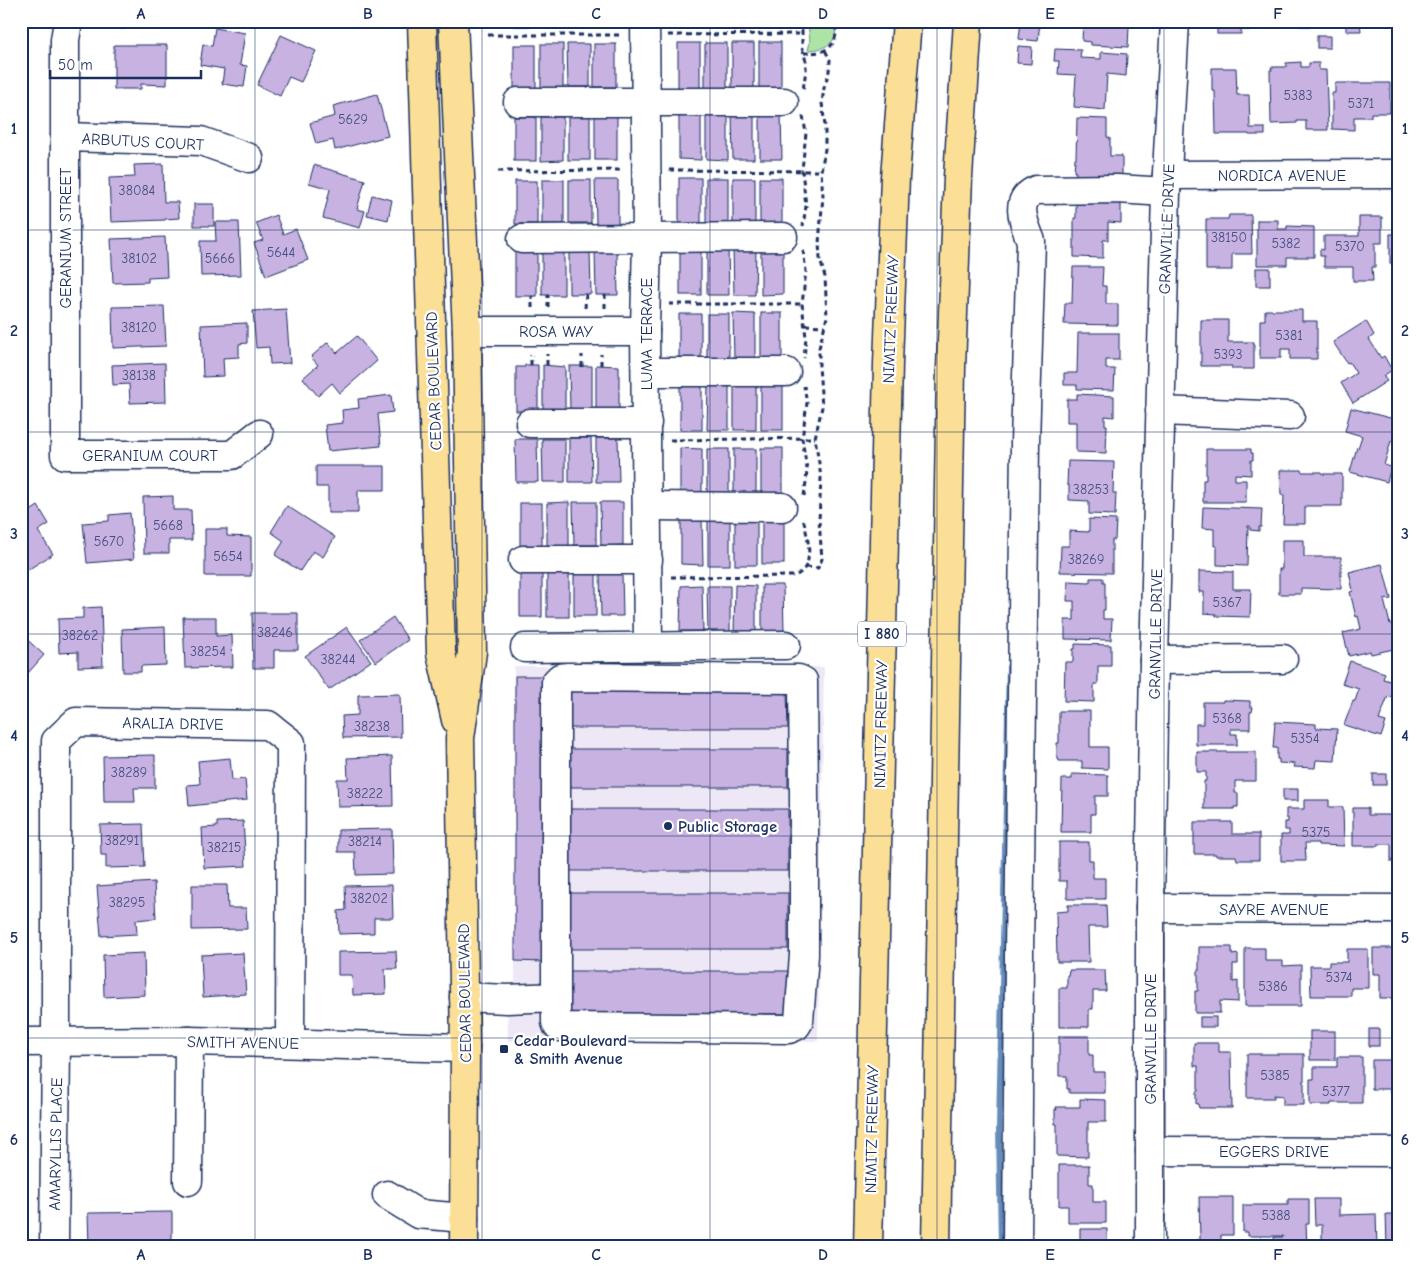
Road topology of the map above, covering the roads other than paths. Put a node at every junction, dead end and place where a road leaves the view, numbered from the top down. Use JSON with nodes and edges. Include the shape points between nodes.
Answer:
{"nodes":[{"id":1,"x":68,"y":21,"type":"edge"},
{"id":2,"x":422,"y":21,"type":"edge"},
{"id":3,"x":453,"y":21,"type":"edge"},
{"id":4,"x":907,"y":21,"type":"edge"},
{"id":5,"x":968,"y":21,"type":"edge"},
{"id":6,"x":1175,"y":21,"type":"edge"},
{"id":7,"x":646,"y":30,"type":"edge"},
{"id":8,"x":518,"y":102,"type":"dead end"},
{"id":9,"x":646,"y":102,"type":"junction"},
{"id":10,"x":784,"y":102,"type":"dead end"},
{"id":11,"x":65,"y":137,"type":"junction"},
{"id":12,"x":249,"y":158,"type":"dead end"},
{"id":13,"x":1398,"y":174,"type":"edge"},
{"id":14,"x":1166,"y":184,"type":"junction"},
{"id":15,"x":647,"y":237,"type":"junction"},
{"id":16,"x":783,"y":238,"type":"dead end"},
{"id":17,"x":522,"y":239,"type":"dead end"},
{"id":18,"x":467,"y":331,"type":"junction"},
{"id":19,"x":646,"y":331,"type":"junction"},
{"id":20,"x":646,"y":372,"type":"junction"},
{"id":21,"x":786,"y":372,"type":"dead end"},
{"id":22,"x":1160,"y":411,"type":"junction"},
{"id":23,"x":1290,"y":416,"type":"dead end"},
{"id":24,"x":647,"y":423,"type":"junction"},
{"id":25,"x":530,"y":424,"type":"dead end"},
{"id":26,"x":259,"y":434,"type":"dead end"},
{"id":27,"x":65,"y":455,"type":"joint"},
{"id":28,"x":648,"y":506,"type":"junction"},
{"id":29,"x":782,"y":506,"type":"dead end"},
{"id":30,"x":523,"y":560,"type":"dead end"},
{"id":31,"x":648,"y":560,"type":"junction"},
{"id":32,"x":786,"y":645,"type":"dead end"},
{"id":33,"x":648,"y":646,"type":"junction"},
{"id":34,"x":526,"y":648,"type":"dead end"},
{"id":35,"x":1283,"y":659,"type":"dead end"},
{"id":36,"x":1154,"y":660,"type":"junction"},
{"id":37,"x":460,"y":738,"type":"junction"},
{"id":38,"x":1150,"y":908,"type":"junction"},
{"id":39,"x":1398,"y":909,"type":"edge"},
{"id":40,"x":464,"y":997,"type":"junction"},
{"id":41,"x":556,"y":997,"type":"junction"},
{"id":42,"x":189,"y":1041,"type":"junction"},
{"id":43,"x":21,"y":1042,"type":"edge"},
{"id":44,"x":56,"y":1042,"type":"junction"},
{"id":45,"x":290,"y":1043,"type":"junction"},
{"id":46,"x":465,"y":1048,"type":"junction"},
{"id":47,"x":1150,"y":1150,"type":"junction"},
{"id":48,"x":1398,"y":1152,"type":"edge"},
{"id":49,"x":188,"y":1181,"type":"dead end"},
{"id":50,"x":387,"y":1195,"type":"dead end"},
{"id":51,"x":464,"y":1218,"type":"junction"},
{"id":52,"x":54,"y":1247,"type":"edge"},
{"id":53,"x":464,"y":1247,"type":"edge"},
{"id":54,"x":868,"y":1247,"type":"edge"},
{"id":55,"x":936,"y":1247,"type":"edge"},
{"id":56,"x":1017,"y":1247,"type":"edge"},
{"id":57,"x":1150,"y":1247,"type":"edge"}],
"edges":[{"from":1,"to":11,"type":"street","name":"GERANIUM STREET","via":[[64,40]]},
{"from":2,"to":37,"type":"main road","name":"CEDAR BOULEVARD","via":[[441,653]]},
{"from":3,"to":18,"type":"main road","name":"CEDAR BOULEVARD"},
{"from":4,"to":54,"type":"main road","name":"NIMITZ FREEWAY","number":"I 880","via":[[888,364]]},
{"from":5,"to":55,"type":"main road","via":[[951,368]]},
{"from":6,"to":14,"type":"street","name":"GRANVILLE DRIVE"},
{"from":7,"to":9,"type":"street","name":"LUMA TERRACE"},
{"from":8,"to":9,"type":"street"},
{"from":9,"to":10,"type":"street"},
{"from":9,"to":15,"type":"street","name":"LUMA TERRACE"},
{"from":11,"to":12,"type":"street","name":"ARBUTUS COURT","via":[[201,141]]},
{"from":11,"to":27,"type":"street","name":"GERANIUM STREET"},
{"from":13,"to":14,"type":"street","name":"NORDICA AVENUE"},
{"from":14,"to":22,"type":"street","name":"GRANVILLE DRIVE"},
{"from":14,"to":56,"type":"street","name":"NORDICA AVENUE","via":[[1117,189],[1036,190],[1029,193],[1023,202],[1023,219],[1031,241],[1025,443]]},
{"from":15,"to":16,"type":"street"},
{"from":15,"to":17,"type":"street"},
{"from":15,"to":19,"type":"street","name":"LUMA TERRACE"},
{"from":18,"to":19,"type":"street","name":"ROSA WAY"},
{"from":18,"to":37,"type":"main road","name":"CEDAR BOULEVARD","via":[[472,652]]},
{"from":19,"to":20,"type":"street","name":"LUMA TERRACE"},
{"from":20,"to":21,"type":"street"},
{"from":20,"to":24,"type":"street","name":"LUMA TERRACE"},
{"from":22,"to":23,"type":"street"},
{"from":22,"to":36,"type":"street","name":"GRANVILLE DRIVE"},
{"from":24,"to":25,"type":"street"},
{"from":24,"to":28,"type":"street","name":"LUMA TERRACE"},
{"from":26,"to":27,"type":"street","name":"GERANIUM COURT","via":[[232,455]]},
{"from":28,"to":29,"type":"street"},
{"from":28,"to":31,"type":"street","name":"LUMA TERRACE"},
{"from":30,"to":31,"type":"street"},
{"from":31,"to":33,"type":"street","name":"LUMA TERRACE"},
{"from":32,"to":33,"type":"street"},
{"from":33,"to":34,"type":"street"},
{"from":35,"to":36,"type":"street"},
{"from":36,"to":38,"type":"street","name":"GRANVILLE DRIVE"},
{"from":37,"to":40,"type":"main road","name":"CEDAR BOULEVARD"},
{"from":38,"to":39,"type":"street","name":"SAYRE AVENUE"},
{"from":38,"to":47,"type":"street","name":"GRANVILLE DRIVE"},
{"from":40,"to":41,"type":"street"},
{"from":40,"to":46,"type":"main road","name":"CEDAR BOULEVARD"},
{"from":41,"to":41,"type":"street","via":[[556,682],[568,677],[802,681],[804,955],[796,1026],[789,1029],[560,1027],[556,1022]]},
{"from":42,"to":44,"type":"street","name":"SMITH AVENUE"},
{"from":42,"to":45,"type":"street","name":"SMITH AVENUE"},
{"from":42,"to":49,"type":"street"},
{"from":43,"to":44,"type":"street","name":"SMITH AVENUE"},
{"from":44,"to":45,"type":"street","name":"ARALIA DRIVE","via":[[56,741],[76,722],[268,724],[291,743]]},
{"from":44,"to":52,"type":"street","name":"AMARYLLIS PLACE"},
{"from":45,"to":46,"type":"street","name":"SMITH AVENUE"},
{"from":46,"to":51,"type":"main road","name":"CEDAR BOULEVARD"},
{"from":47,"to":48,"type":"street","name":"EGGERS DRIVE"},
{"from":47,"to":57,"type":"street","name":"GRANVILLE DRIVE"},
{"from":50,"to":51,"type":"street","via":[[418,1214]]},
{"from":51,"to":53,"type":"main road","name":"CEDAR BOULEVARD"}]}
